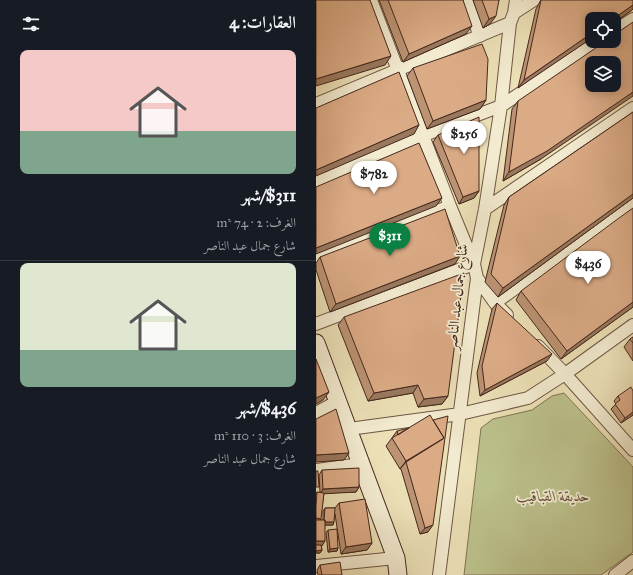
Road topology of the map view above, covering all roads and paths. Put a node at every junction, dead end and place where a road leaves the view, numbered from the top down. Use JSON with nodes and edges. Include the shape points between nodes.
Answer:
{"nodes":[{"id":1,"x":371,"y":0,"type":"edge"},
{"id":2,"x":466,"y":0,"type":"edge"},
{"id":3,"x":516,"y":0,"type":"edge"},
{"id":4,"x":534,"y":0,"type":"edge"},
{"id":5,"x":512,"y":18,"type":"junction"},
{"id":6,"x":633,"y":19,"type":"edge"},
{"id":7,"x":621,"y":27,"type":"edge"},
{"id":8,"x":480,"y":36,"type":"junction"},
{"id":9,"x":588,"y":48,"type":"edge"},
{"id":10,"x":398,"y":70,"type":"junction"},
{"id":11,"x":316,"y":104,"type":"edge"},
{"id":12,"x":501,"y":106,"type":"junction"},
{"id":13,"x":633,"y":108,"type":"edge"},
{"id":14,"x":422,"y":136,"type":"junction"},
{"id":15,"x":316,"y":182,"type":"edge"},
{"id":16,"x":633,"y":203,"type":"edge"},
{"id":17,"x":450,"y":206,"type":"junction"},
{"id":18,"x":485,"y":209,"type":"junction"},
{"id":19,"x":316,"y":258,"type":"edge"},
{"id":20,"x":474,"y":264,"type":"junction"},
{"id":21,"x":477,"y":278,"type":"junction"},
{"id":22,"x":495,"y":303,"type":"junction"},
{"id":23,"x":316,"y":324,"type":"edge"},
{"id":24,"x":517,"y":325,"type":"edge"},
{"id":25,"x":633,"y":325,"type":"edge"},
{"id":26,"x":527,"y":336,"type":"edge"},
{"id":27,"x":316,"y":343,"type":"edge"},
{"id":28,"x":565,"y":374,"type":"junction"},
{"id":29,"x":338,"y":401,"type":"junction"},
{"id":30,"x":316,"y":413,"type":"edge"},
{"id":31,"x":460,"y":414,"type":"junction"},
{"id":32,"x":349,"y":429,"type":"junction"},
{"id":33,"x":633,"y":450,"type":"edge"},
{"id":34,"x":361,"y":464,"type":"junction"},
{"id":35,"x":316,"y":470,"type":"edge"},
{"id":36,"x":396,"y":558,"type":"junction"},
{"id":37,"x":633,"y":561,"type":"edge"},
{"id":38,"x":316,"y":566,"type":"edge"},
{"id":39,"x":398,"y":575,"type":"edge"},
{"id":40,"x":439,"y":575,"type":"edge"},
{"id":41,"x":615,"y":575,"type":"edge"}],
"edges":[{"from":1,"to":10,"type":"street"},
{"from":2,"to":8,"type":"street"},
{"from":3,"to":5,"type":"street","name":"شارع جمال عبد الناصر"},
{"from":4,"to":5,"type":"street"},
{"from":5,"to":8,"type":"street"},
{"from":5,"to":12,"type":"street","name":"شارع جمال عبد الناصر"},
{"from":6,"to":7,"type":"street"},
{"from":8,"to":10,"type":"street"},
{"from":9,"to":12,"type":"street"},
{"from":10,"to":11,"type":"street"},
{"from":10,"to":14,"type":"street"},
{"from":12,"to":14,"type":"street"},
{"from":12,"to":18,"type":"street","name":"شارع جمال عبد الناصر"},
{"from":13,"to":18,"type":"street"},
{"from":14,"to":15,"type":"street"},
{"from":14,"to":17,"type":"street"},
{"from":16,"to":22,"type":"street"},
{"from":17,"to":19,"type":"street"},
{"from":17,"to":20,"type":"street"},
{"from":18,"to":20,"type":"street","name":"شارع جمال عبد الناصر"},
{"from":20,"to":21,"type":"street","name":"شارع جمال عبد الناصر"},
{"from":20,"to":23,"type":"street"},
{"from":21,"to":22,"type":"street"},
{"from":21,"to":31,"type":"street","name":"شارع جمال عبد الناصر"},
{"from":22,"to":24,"type":"street"},
{"from":25,"to":28,"type":"street"},
{"from":26,"to":28,"type":"street"},
{"from":27,"to":29,"type":"main road"},
{"from":28,"to":31,"type":"street","via":[[528,398]]},
{"from":28,"to":33,"type":"street"},
{"from":29,"to":30,"type":"street"},
{"from":29,"to":32,"type":"main road"},
{"from":31,"to":32,"type":"street"},
{"from":31,"to":40,"type":"street","name":"شارع جمال عبد الناصر"},
{"from":32,"to":34,"type":"main road"},
{"from":34,"to":35,"type":"street"},
{"from":34,"to":36,"type":"main road"},
{"from":36,"to":38,"type":"street"},
{"from":36,"to":39,"type":"main road"},
{"from":37,"to":41,"type":"street"}]}
